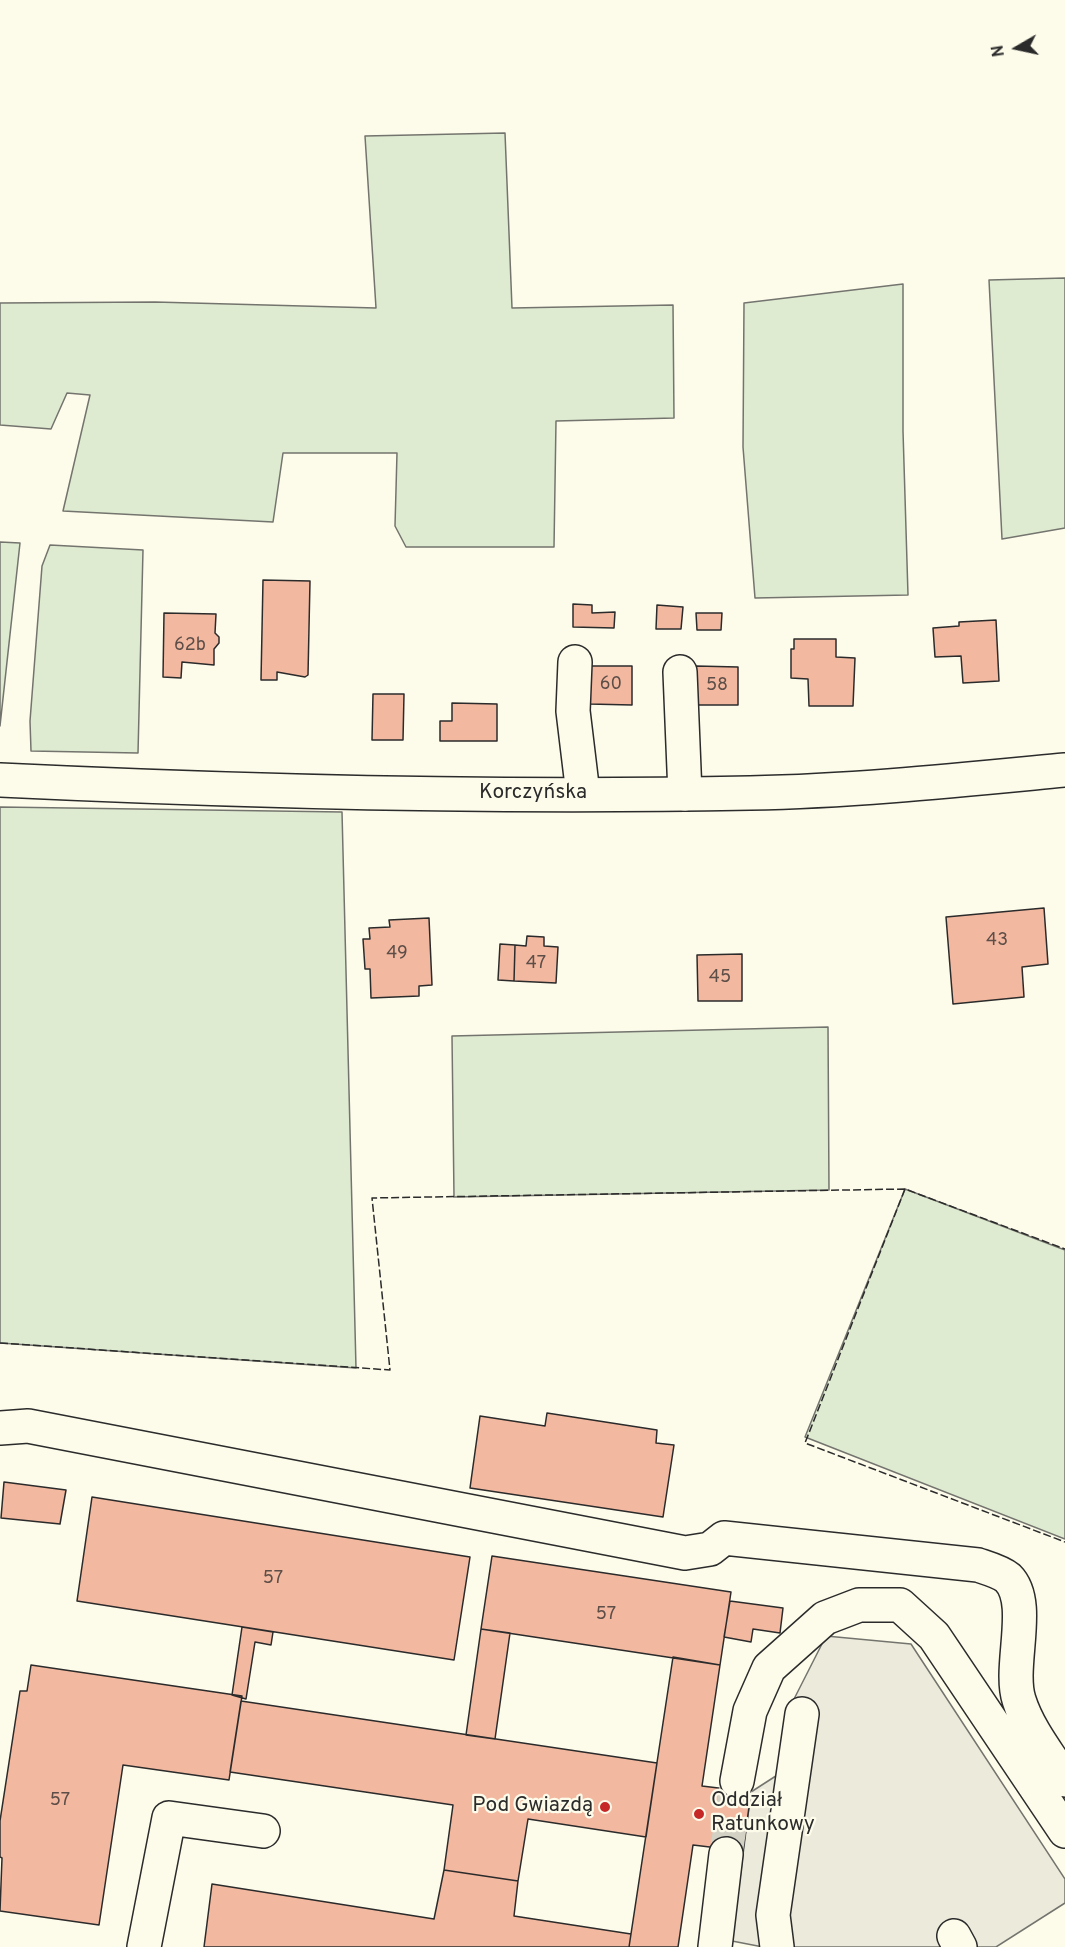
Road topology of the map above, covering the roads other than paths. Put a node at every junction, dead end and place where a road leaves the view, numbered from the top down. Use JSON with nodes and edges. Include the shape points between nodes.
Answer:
{"nodes":[{"id":1,"x":575,"y":662,"type":"dead end"},
{"id":2,"x":680,"y":672,"type":"dead end"},
{"id":3,"x":1065,"y":770,"type":"edge"},
{"id":4,"x":0,"y":780,"type":"edge"},
{"id":5,"x":583,"y":794,"type":"junction"},
{"id":6,"x":685,"y":794,"type":"junction"},
{"id":7,"x":0,"y":1428,"type":"edge"},
{"id":8,"x":802,"y":1714,"type":"dead end"},
{"id":9,"x":1065,"y":1780,"type":"edge"},
{"id":10,"x":737,"y":1781,"type":"tunnel mouth"},
{"id":11,"x":263,"y":1831,"type":"dead end"},
{"id":12,"x":1065,"y":1831,"type":"edge"},
{"id":13,"x":726,"y":1854,"type":"tunnel mouth"},
{"id":14,"x":144,"y":1947,"type":"edge"},
{"id":15,"x":715,"y":1947,"type":"edge"},
{"id":16,"x":777,"y":1947,"type":"edge"}],
"edges":[{"from":1,"to":5,"type":"main road","via":[[573,711]]},
{"from":2,"to":6,"type":"main road"},
{"from":3,"to":6,"type":"main road","name":"Korczyńska","via":[[892,786]]},
{"from":4,"to":5,"type":"main road","name":"Korczyńska","via":[[439,794]]},
{"from":5,"to":6,"type":"main road","name":"Korczyńska"},
{"from":7,"to":9,"type":"main road","via":[[28,1426],[685,1553],[710,1549],[724,1538],[978,1564],[1007,1578],[1020,1599],[1018,1698],[1030,1726]]},
{"from":8,"to":16,"type":"main road","via":[[773,1915]]},
{"from":10,"to":12,"type":"main road","via":[[750,1711],[769,1668],[825,1618],[859,1605],[900,1605],[934,1636]]},
{"from":11,"to":14,"type":"main road","via":[[170,1818]]},
{"from":13,"to":15,"type":"main road"}]}
